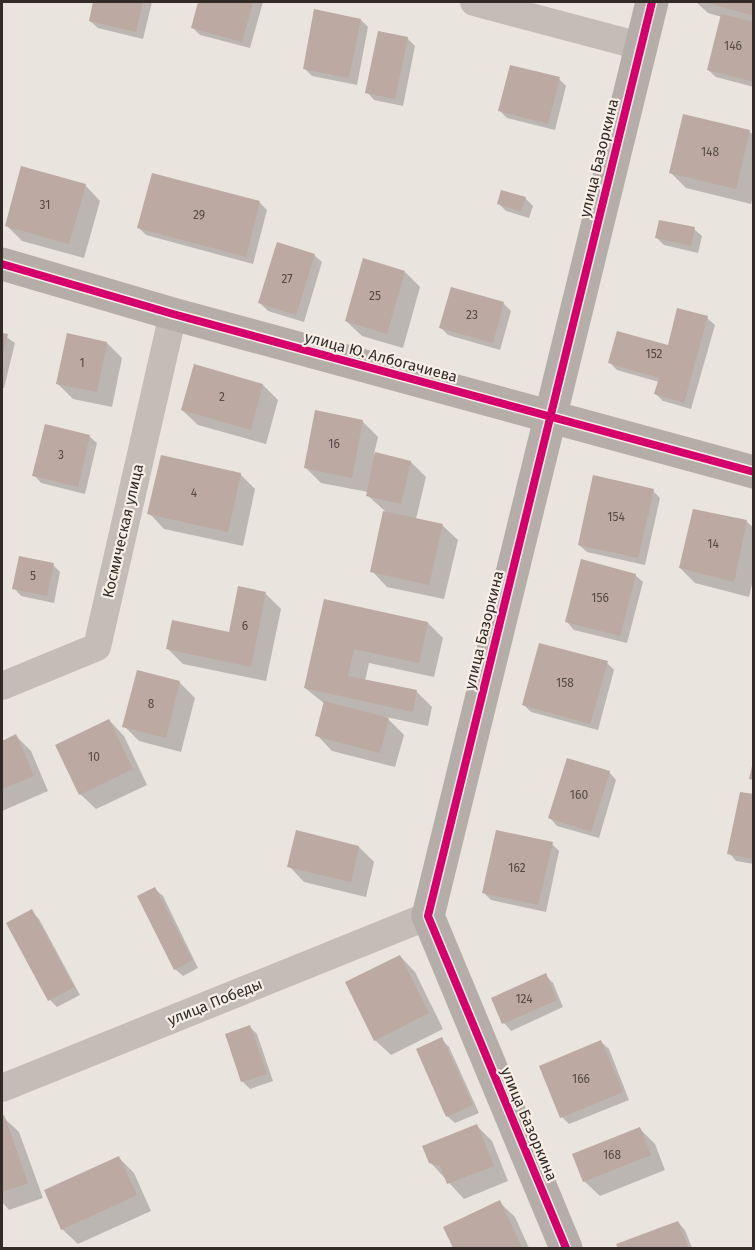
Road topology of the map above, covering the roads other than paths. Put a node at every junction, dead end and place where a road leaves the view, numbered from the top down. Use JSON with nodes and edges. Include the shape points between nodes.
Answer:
{"nodes":[{"id":1,"x":474,"y":2,"type":"edge"},
{"id":2,"x":652,"y":2,"type":"edge"},
{"id":3,"x":640,"y":46,"type":"junction"},
{"id":4,"x":2,"y":264,"type":"edge"},
{"id":5,"x":173,"y":314,"type":"junction"},
{"id":6,"x":550,"y":417,"type":"junction"},
{"id":7,"x":753,"y":472,"type":"edge"},
{"id":8,"x":2,"y":686,"type":"edge"},
{"id":9,"x":428,"y":916,"type":"junction"},
{"id":10,"x":2,"y":1088,"type":"edge"},
{"id":11,"x":566,"y":1248,"type":"edge"}],
"edges":[{"from":1,"to":3,"type":"street"},
{"from":2,"to":3,"type":"street","name":"улица Базоркина"},
{"from":3,"to":6,"type":"street","name":"улица Базоркина"},
{"from":4,"to":5,"type":"street","name":"улица Ю. Албогачиева"},
{"from":5,"to":6,"type":"street","name":"улица Ю. Албогачиева"},
{"from":5,"to":8,"type":"street","name":"Космическая улица","via":[[97,646]]},
{"from":6,"to":7,"type":"street","name":"улица Ю. Албогачиева"},
{"from":6,"to":9,"type":"street","name":"улица Базоркина"},
{"from":9,"to":10,"type":"street","name":"улица Победы"},
{"from":9,"to":11,"type":"street","name":"улица Базоркина"}]}
